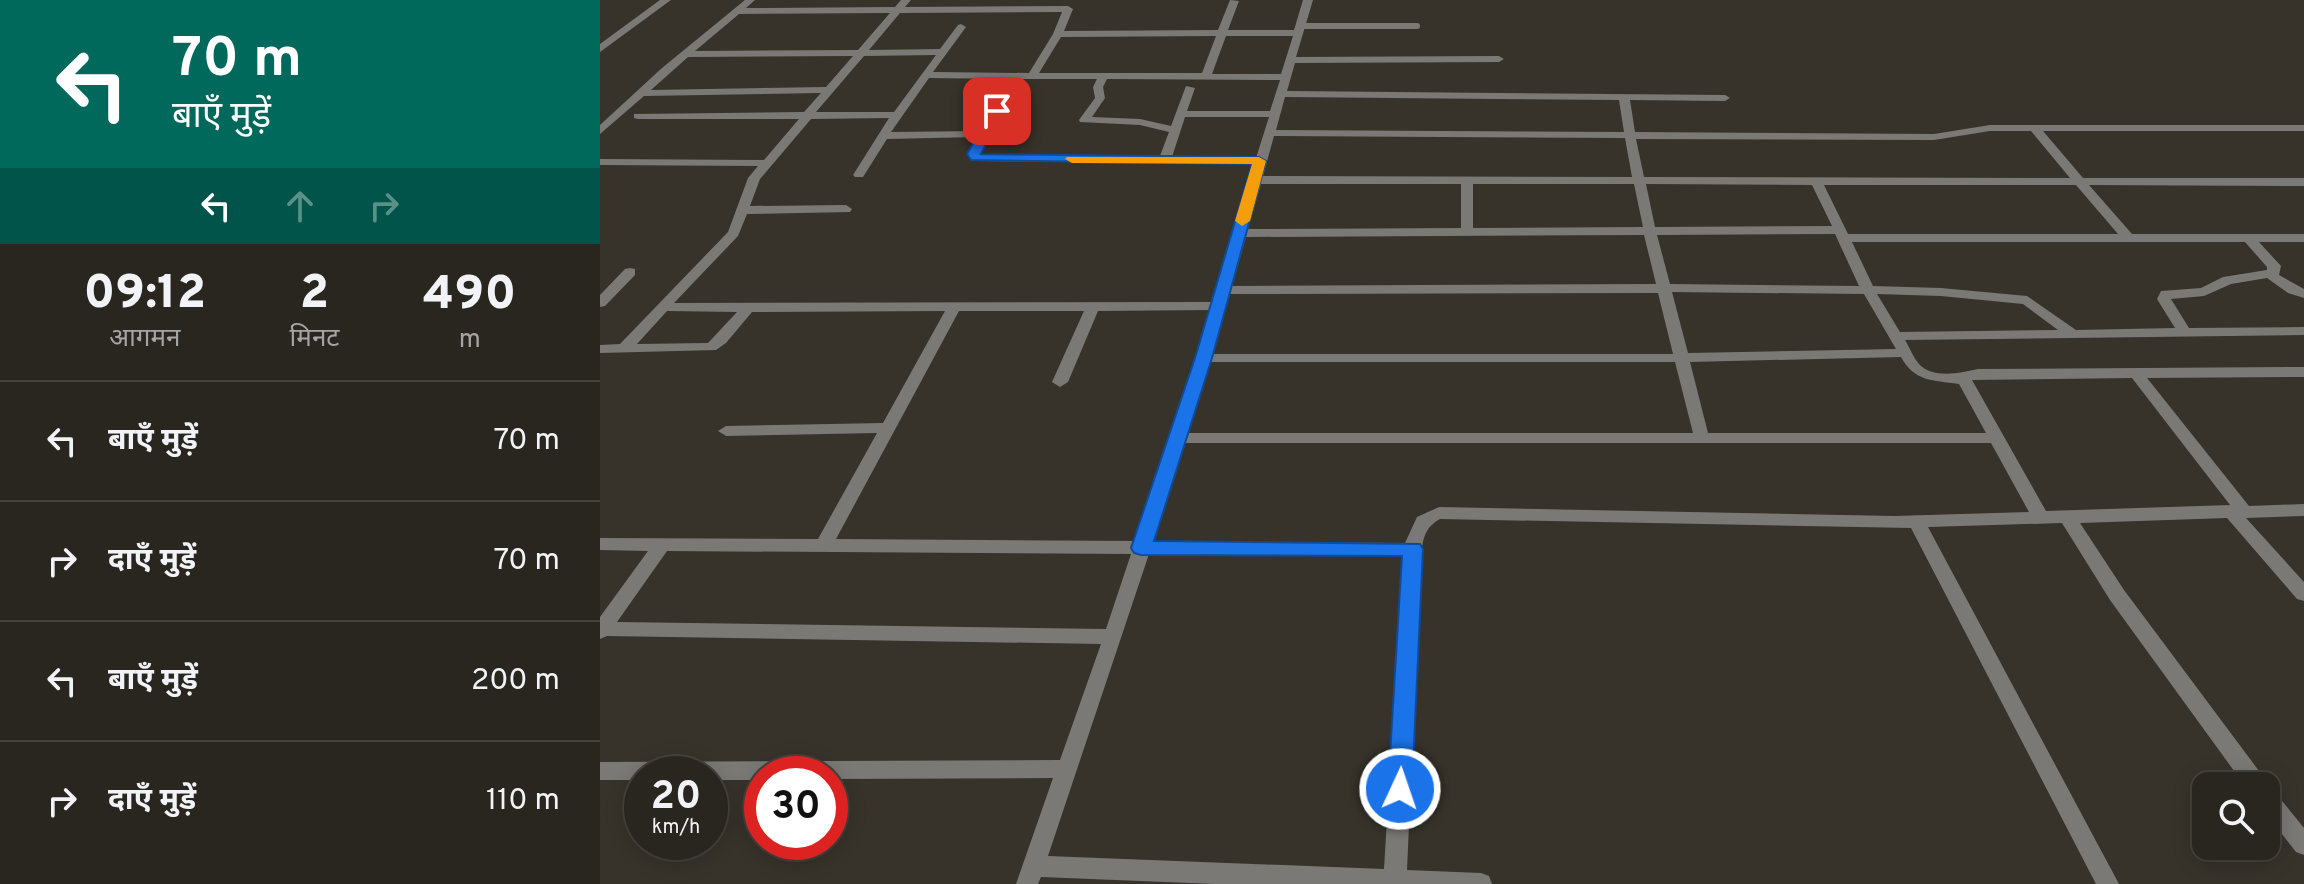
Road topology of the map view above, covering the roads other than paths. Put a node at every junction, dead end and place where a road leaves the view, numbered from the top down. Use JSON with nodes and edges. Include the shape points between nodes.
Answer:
{"nodes":[{"id":1,"x":666,"y":0,"type":"edge"},
{"id":2,"x":748,"y":0,"type":"edge"},
{"id":3,"x":1308,"y":0,"type":"edge"},
{"id":4,"x":1234,"y":1,"type":"edge"},
{"id":5,"x":902,"y":5,"type":"edge"},
{"id":6,"x":736,"y":11,"type":"junction"},
{"id":7,"x":1417,"y":26,"type":"dead end"},
{"id":8,"x":961,"y":27,"type":"dead end"},
{"id":9,"x":1300,"y":30,"type":"junction"},
{"id":10,"x":1058,"y":34,"type":"junction"},
{"id":11,"x":1223,"y":34,"type":"junction"},
{"id":12,"x":600,"y":49,"type":"edge"},
{"id":13,"x":861,"y":52,"type":"junction"},
{"id":14,"x":945,"y":52,"type":"junction"},
{"id":15,"x":685,"y":54,"type":"junction"},
{"id":16,"x":1499,"y":59,"type":"dead end"},
{"id":17,"x":1290,"y":60,"type":"junction"},
{"id":18,"x":928,"y":75,"type":"junction"},
{"id":19,"x":1017,"y":76,"type":"junction"},
{"id":20,"x":1032,"y":76,"type":"junction"},
{"id":21,"x":1104,"y":76,"type":"junction"},
{"id":22,"x":1206,"y":76,"type":"junction"},
{"id":23,"x":1282,"y":85,"type":"junction"},
{"id":24,"x":1190,"y":88,"type":"dead end"},
{"id":25,"x":828,"y":90,"type":"junction"},
{"id":26,"x":641,"y":93,"type":"junction"},
{"id":27,"x":1624,"y":97,"type":"junction"},
{"id":28,"x":1725,"y":98,"type":"dead end"},
{"id":29,"x":1182,"y":114,"type":"junction"},
{"id":30,"x":1274,"y":114,"type":"junction"},
{"id":31,"x":807,"y":115,"type":"junction"},
{"id":32,"x":897,"y":115,"type":"junction"},
{"id":33,"x":638,"y":116,"type":"dead end"},
{"id":34,"x":2034,"y":128,"type":"junction"},
{"id":35,"x":2304,"y":128,"type":"edge"},
{"id":36,"x":1176,"y":130,"type":"junction"},
{"id":37,"x":600,"y":131,"type":"edge"},
{"id":38,"x":1268,"y":133,"type":"junction"},
{"id":39,"x":984,"y":134,"type":"junction"},
{"id":40,"x":883,"y":136,"type":"junction"},
{"id":41,"x":1630,"y":137,"type":"junction"},
{"id":42,"x":1165,"y":160,"type":"junction"},
{"id":43,"x":1259,"y":161,"type":"junction"},
{"id":44,"x":600,"y":162,"type":"edge"},
{"id":45,"x":766,"y":163,"type":"junction"},
{"id":46,"x":859,"y":175,"type":"dead end"},
{"id":47,"x":1254,"y":180,"type":"junction"},
{"id":48,"x":1467,"y":180,"type":"junction"},
{"id":49,"x":1638,"y":180,"type":"junction"},
{"id":50,"x":1817,"y":182,"type":"junction"},
{"id":51,"x":2080,"y":182,"type":"junction"},
{"id":52,"x":2304,"y":182,"type":"edge"},
{"id":53,"x":846,"y":209,"type":"dead end"},
{"id":54,"x":743,"y":210,"type":"junction"},
{"id":55,"x":1650,"y":231,"type":"junction"},
{"id":56,"x":1467,"y":232,"type":"junction"},
{"id":57,"x":1239,"y":233,"type":"junction"},
{"id":58,"x":1840,"y":234,"type":"junction"},
{"id":59,"x":2128,"y":238,"type":"junction"},
{"id":60,"x":2249,"y":238,"type":"junction"},
{"id":61,"x":2304,"y":238,"type":"edge"},
{"id":62,"x":630,"y":272,"type":"dead end"},
{"id":63,"x":2271,"y":275,"type":"junction"},
{"id":64,"x":1662,"y":289,"type":"junction"},
{"id":65,"x":1868,"y":290,"type":"junction"},
{"id":66,"x":2304,"y":294,"type":"edge"},
{"id":67,"x":1220,"y":298,"type":"junction"},
{"id":68,"x":600,"y":303,"type":"edge"},
{"id":69,"x":1093,"y":305,"type":"junction"},
{"id":70,"x":664,"y":306,"type":"junction"},
{"id":71,"x":955,"y":306,"type":"junction"},
{"id":72,"x":748,"y":308,"type":"junction"},
{"id":73,"x":2184,"y":331,"type":"junction"},
{"id":74,"x":2304,"y":331,"type":"edge"},
{"id":75,"x":2072,"y":333,"type":"junction"},
{"id":76,"x":1896,"y":336,"type":"junction"},
{"id":77,"x":600,"y":349,"type":"edge"},
{"id":78,"x":624,"y":349,"type":"junction"},
{"id":79,"x":1906,"y":353,"type":"junction"},
{"id":80,"x":1204,"y":358,"type":"junction"},
{"id":81,"x":1682,"y":358,"type":"junction"},
{"id":82,"x":2135,"y":372,"type":"junction"},
{"id":83,"x":2304,"y":372,"type":"edge"},
{"id":84,"x":1961,"y":378,"type":"junction"},
{"id":85,"x":1060,"y":382,"type":"dead end"},
{"id":86,"x":890,"y":428,"type":"junction"},
{"id":87,"x":726,"y":431,"type":"dead end"},
{"id":88,"x":1178,"y":438,"type":"junction"},
{"id":89,"x":1996,"y":438,"type":"junction"},
{"id":90,"x":1702,"y":439,"type":"junction"},
{"id":91,"x":2304,"y":510,"type":"edge"},
{"id":92,"x":2237,"y":511,"type":"junction"},
{"id":93,"x":2068,"y":518,"type":"junction"},
{"id":94,"x":2042,"y":519,"type":"junction"},
{"id":95,"x":1916,"y":521,"type":"junction"},
{"id":96,"x":600,"y":544,"type":"edge"},
{"id":97,"x":662,"y":544,"type":"junction"},
{"id":98,"x":823,"y":546,"type":"junction"},
{"id":99,"x":1141,"y":548,"type":"junction"},
{"id":100,"x":1413,"y":549,"type":"junction"},
{"id":101,"x":2304,"y":594,"type":"edge"},
{"id":102,"x":601,"y":631,"type":"edge"},
{"id":103,"x":1113,"y":637,"type":"junction"},
{"id":104,"x":1068,"y":769,"type":"junction"},
{"id":105,"x":600,"y":771,"type":"edge"},
{"id":106,"x":2247,"y":772,"type":"edge"},
{"id":107,"x":2280,"y":815,"type":"edge"},
{"id":108,"x":2304,"y":845,"type":"edge"},
{"id":109,"x":1030,"y":875,"type":"edge"},
{"id":110,"x":1395,"y":881,"type":"junction"},
{"id":111,"x":1481,"y":884,"type":"edge"},
{"id":112,"x":2108,"y":884,"type":"edge"}],
"edges":[{"from":1,"to":12,"type":"street"},
{"from":2,"to":6,"type":"street"},
{"from":3,"to":9,"type":"street"},
{"from":4,"to":11,"type":"street"},
{"from":5,"to":6,"type":"street"},
{"from":5,"to":10,"type":"street","via":[[1065,8],[1069,11]]},
{"from":5,"to":13,"type":"street"},
{"from":6,"to":15,"type":"street"},
{"from":7,"to":9,"type":"lane"},
{"from":8,"to":14,"type":"street"},
{"from":9,"to":11,"type":"street"},
{"from":9,"to":17,"type":"street"},
{"from":10,"to":11,"type":"street"},
{"from":10,"to":20,"type":"street"},
{"from":11,"to":22,"type":"street"},
{"from":13,"to":14,"type":"street"},
{"from":13,"to":15,"type":"street"},
{"from":13,"to":25,"type":"street"},
{"from":14,"to":18,"type":"street"},
{"from":15,"to":26,"type":"street"},
{"from":16,"to":17,"type":"street"},
{"from":17,"to":23,"type":"street"},
{"from":18,"to":19,"type":"street"},
{"from":18,"to":32,"type":"street"},
{"from":19,"to":20,"type":"street"},
{"from":19,"to":39,"type":"street"},
{"from":20,"to":21,"type":"street"},
{"from":21,"to":22,"type":"street"},
{"from":21,"to":36,"type":"street","via":[[1100,98],[1084,120]]},
{"from":22,"to":23,"type":"street"},
{"from":23,"to":27,"type":"street"},
{"from":23,"to":30,"type":"street"},
{"from":24,"to":29,"type":"street"},
{"from":25,"to":26,"type":"street"},
{"from":25,"to":31,"type":"street"},
{"from":26,"to":37,"type":"street"},
{"from":27,"to":28,"type":"street"},
{"from":27,"to":41,"type":"street"},
{"from":29,"to":30,"type":"street"},
{"from":29,"to":36,"type":"street"},
{"from":30,"to":38,"type":"street"},
{"from":31,"to":32,"type":"street"},
{"from":31,"to":33,"type":"street"},
{"from":31,"to":45,"type":"street"},
{"from":32,"to":40,"type":"street"},
{"from":34,"to":35,"type":"street"},
{"from":34,"to":41,"type":"street","via":[[1978,128],[1947,137]]},
{"from":34,"to":51,"type":"street"},
{"from":36,"to":42,"type":"street"},
{"from":38,"to":41,"type":"street"},
{"from":38,"to":43,"type":"street"},
{"from":39,"to":40,"type":"street"},
{"from":39,"to":42,"type":"street","via":[[976,158]]},
{"from":40,"to":46,"type":"street"},
{"from":41,"to":49,"type":"street"},
{"from":42,"to":43,"type":"street"},
{"from":43,"to":47,"type":"street"},
{"from":44,"to":45,"type":"street"},
{"from":45,"to":54,"type":"street","via":[[751,183]]},
{"from":47,"to":48,"type":"street"},
{"from":47,"to":57,"type":"street"},
{"from":48,"to":49,"type":"street"},
{"from":48,"to":56,"type":"street"},
{"from":49,"to":50,"type":"street"},
{"from":49,"to":55,"type":"street"},
{"from":50,"to":51,"type":"street"},
{"from":50,"to":58,"type":"street"},
{"from":51,"to":52,"type":"street"},
{"from":51,"to":59,"type":"street"},
{"from":53,"to":54,"type":"street"},
{"from":54,"to":70,"type":"street","via":[[734,233]]},
{"from":55,"to":56,"type":"street"},
{"from":55,"to":58,"type":"street"},
{"from":55,"to":64,"type":"street"},
{"from":56,"to":57,"type":"street"},
{"from":57,"to":67,"type":"street"},
{"from":58,"to":59,"type":"street"},
{"from":58,"to":65,"type":"street"},
{"from":59,"to":60,"type":"street"},
{"from":60,"to":61,"type":"street"},
{"from":60,"to":63,"type":"street","via":[[2274,266]]},
{"from":62,"to":68,"type":"street"},
{"from":63,"to":66,"type":"street"},
{"from":63,"to":73,"type":"street","via":[[2228,280],[2204,292],[2166,294]]},
{"from":64,"to":65,"type":"street"},
{"from":64,"to":67,"type":"street"},
{"from":64,"to":81,"type":"street"},
{"from":65,"to":75,"type":"street","via":[[2017,298],[2044,310]]},
{"from":65,"to":76,"type":"street"},
{"from":67,"to":69,"type":"street"},
{"from":67,"to":80,"type":"street"},
{"from":69,"to":71,"type":"street"},
{"from":69,"to":85,"type":"street"},
{"from":70,"to":72,"type":"street"},
{"from":70,"to":78,"type":"street"},
{"from":71,"to":72,"type":"street"},
{"from":71,"to":86,"type":"street"},
{"from":72,"to":78,"type":"street","via":[[711,347]]},
{"from":73,"to":74,"type":"street"},
{"from":73,"to":75,"type":"street"},
{"from":75,"to":76,"type":"street"},
{"from":76,"to":79,"type":"street"},
{"from":77,"to":78,"type":"street"},
{"from":79,"to":81,"type":"street"},
{"from":79,"to":84,"type":"street","via":[[1920,373]]},
{"from":80,"to":81,"type":"street"},
{"from":80,"to":88,"type":"street"},
{"from":81,"to":90,"type":"street"},
{"from":82,"to":83,"type":"street"},
{"from":82,"to":84,"type":"street"},
{"from":82,"to":92,"type":"street"},
{"from":84,"to":89,"type":"street"},
{"from":86,"to":87,"type":"street"},
{"from":86,"to":98,"type":"street"},
{"from":88,"to":90,"type":"street"},
{"from":88,"to":99,"type":"street"},
{"from":89,"to":90,"type":"street"},
{"from":89,"to":94,"type":"street"},
{"from":91,"to":92,"type":"street"},
{"from":92,"to":93,"type":"street"},
{"from":92,"to":101,"type":"street"},
{"from":93,"to":94,"type":"street"},
{"from":93,"to":106,"type":"street","via":[[2117,595]]},
{"from":94,"to":95,"type":"street"},
{"from":95,"to":100,"type":"street","via":[[1439,513],[1419,523]]},
{"from":95,"to":112,"type":"street"},
{"from":96,"to":97,"type":"street"},
{"from":97,"to":98,"type":"street"},
{"from":97,"to":102,"type":"street"},
{"from":98,"to":99,"type":"street"},
{"from":99,"to":100,"type":"street"},
{"from":99,"to":103,"type":"street"},
{"from":100,"to":110,"type":"street"},
{"from":102,"to":103,"type":"street"},
{"from":103,"to":104,"type":"street"},
{"from":104,"to":105,"type":"street"},
{"from":104,"to":109,"type":"street"},
{"from":107,"to":108,"type":"street"},
{"from":109,"to":110,"type":"street"},
{"from":110,"to":111,"type":"street"}]}
